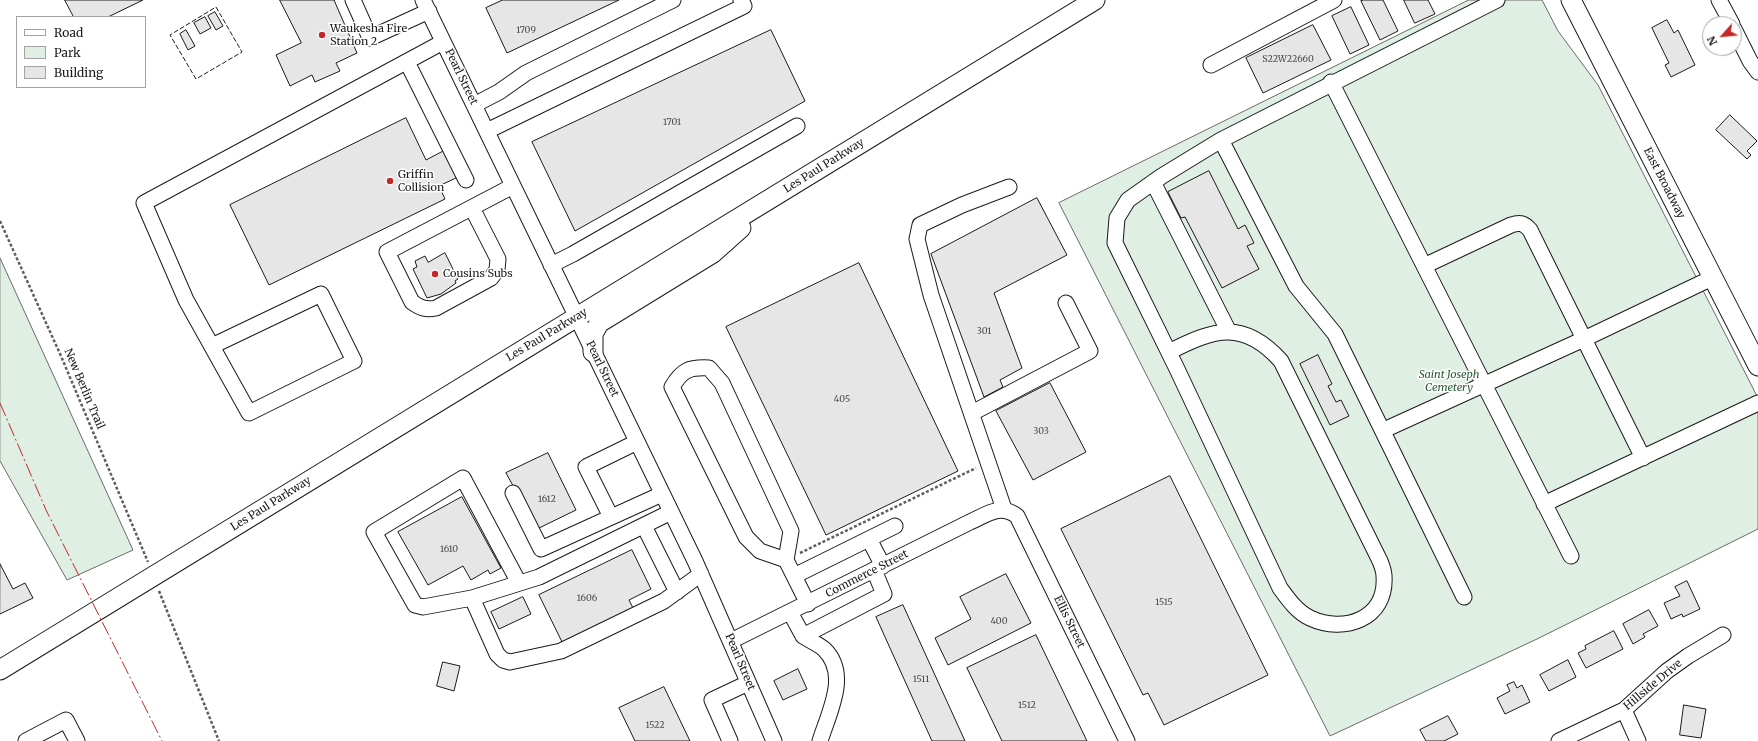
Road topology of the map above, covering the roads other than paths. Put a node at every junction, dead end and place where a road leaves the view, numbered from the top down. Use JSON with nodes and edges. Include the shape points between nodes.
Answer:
{"nodes":[{"id":1,"x":353,"y":0,"type":"edge"},
{"id":2,"x":673,"y":0,"type":"edge"},
{"id":3,"x":741,"y":0,"type":"edge"},
{"id":4,"x":1095,"y":0,"type":"edge"},
{"id":5,"x":1334,"y":0,"type":"edge"},
{"id":6,"x":1497,"y":0,"type":"edge"},
{"id":7,"x":1571,"y":0,"type":"edge"},
{"id":8,"x":1719,"y":0,"type":"edge"},
{"id":9,"x":429,"y":4,"type":"edge"},
{"id":10,"x":1728,"y":16,"type":"edge"},
{"id":11,"x":443,"y":42,"type":"junction"},
{"id":12,"x":1742,"y":43,"type":"edge"},
{"id":13,"x":406,"y":62,"type":"junction"},
{"id":14,"x":1211,"y":65,"type":"dead end"},
{"id":15,"x":1758,"y":72,"type":"edge"},
{"id":16,"x":1332,"y":82,"type":"junction"},
{"id":17,"x":474,"y":105,"type":"junction"},
{"id":18,"x":797,"y":126,"type":"dead end"},
{"id":19,"x":486,"y":131,"type":"junction"},
{"id":20,"x":1221,"y":140,"type":"junction"},
{"id":21,"x":466,"y":180,"type":"dead end"},
{"id":22,"x":1153,"y":182,"type":"junction"},
{"id":23,"x":513,"y":186,"type":"junction"},
{"id":24,"x":1009,"y":187,"type":"dead end"},
{"id":25,"x":781,"y":193,"type":"junction"},
{"id":26,"x":472,"y":208,"type":"junction"},
{"id":27,"x":551,"y":265,"type":"junction"},
{"id":28,"x":1424,"y":266,"type":"junction"},
{"id":29,"x":1712,"y":278,"type":"junction"},
{"id":30,"x":1066,"y":304,"type":"dead end"},
{"id":31,"x":576,"y":316,"type":"junction"},
{"id":32,"x":1229,"y":332,"type":"junction"},
{"id":33,"x":1584,"y":339,"type":"junction"},
{"id":34,"x":212,"y":346,"type":"junction"},
{"id":35,"x":593,"y":352,"type":"junction"},
{"id":36,"x":1169,"y":352,"type":"junction"},
{"id":37,"x":1758,"y":366,"type":"edge"},
{"id":38,"x":1484,"y":386,"type":"junction"},
{"id":39,"x":1758,"y":403,"type":"edge"},
{"id":40,"x":972,"y":413,"type":"junction"},
{"id":41,"x":1384,"y":430,"type":"junction"},
{"id":42,"x":637,"y":442,"type":"junction"},
{"id":43,"x":1643,"y":458,"type":"junction"},
{"id":44,"x":513,"y":493,"type":"dead end"},
{"id":45,"x":662,"y":494,"type":"junction"},
{"id":46,"x":1544,"y":504,"type":"junction"},
{"id":47,"x":1004,"y":509,"type":"junction"},
{"id":48,"x":671,"y":512,"type":"junction"},
{"id":49,"x":611,"y":517,"type":"junction"},
{"id":50,"x":644,"y":526,"type":"junction"},
{"id":51,"x":895,"y":526,"type":"dead end"},
{"id":52,"x":869,"y":539,"type":"junction"},
{"id":53,"x":1571,"y":556,"type":"dead end"},
{"id":54,"x":786,"y":560,"type":"junction"},
{"id":55,"x":878,"y":568,"type":"junction"},
{"id":56,"x":701,"y":574,"type":"junction"},
{"id":57,"x":794,"y":576,"type":"junction"},
{"id":58,"x":519,"y":584,"type":"junction"},
{"id":59,"x":677,"y":592,"type":"junction"},
{"id":60,"x":1464,"y":597,"type":"dead end"},
{"id":61,"x":472,"y":598,"type":"junction"},
{"id":62,"x":808,"y":604,"type":"junction"},
{"id":63,"x":790,"y":612,"type":"junction"},
{"id":64,"x":1723,"y":634,"type":"dead end"},
{"id":65,"x":803,"y":636,"type":"junction"},
{"id":66,"x":731,"y":641,"type":"junction"},
{"id":67,"x":0,"y":670,"type":"edge"},
{"id":68,"x":748,"y":683,"type":"junction"},
{"id":69,"x":1624,"y":710,"type":"junction"},
{"id":70,"x":26,"y":741,"type":"edge"},
{"id":71,"x":77,"y":741,"type":"edge"},
{"id":72,"x":730,"y":741,"type":"edge"},
{"id":73,"x":774,"y":741,"type":"edge"},
{"id":74,"x":820,"y":741,"type":"edge"},
{"id":75,"x":1127,"y":741,"type":"edge"},
{"id":76,"x":1559,"y":741,"type":"edge"},
{"id":77,"x":1638,"y":741,"type":"edge"}],
"edges":[{"from":1,"to":9,"type":"street","via":[[370,38]]},
{"from":2,"to":17,"type":"street","via":[[526,73],[500,92]]},
{"from":3,"to":19,"type":"street","via":[[744,6]]},
{"from":4,"to":25,"type":"main road","name":"Les Paul Parkway"},
{"from":5,"to":14,"type":"street"},
{"from":6,"to":16,"type":"street"},
{"from":7,"to":29,"type":"main road","name":"East Broadway"},
{"from":8,"to":10,"type":"street"},
{"from":9,"to":11,"type":"street","name":"Pearl Street"},
{"from":11,"to":13,"type":"street"},
{"from":11,"to":17,"type":"street","name":"Pearl Street"},
{"from":12,"to":15,"type":"street"},
{"from":13,"to":21,"type":"street"},
{"from":13,"to":34,"type":"street","via":[[144,203],[186,300]]},
{"from":16,"to":20,"type":"street"},
{"from":16,"to":28,"type":"street"},
{"from":17,"to":19,"type":"street","name":"Pearl Street"},
{"from":18,"to":27,"type":"street"},
{"from":19,"to":23,"type":"street","name":"Pearl Street"},
{"from":20,"to":22,"type":"street"},
{"from":20,"to":41,"type":"street","via":[[1296,286],[1334,334]]},
{"from":22,"to":32,"type":"street"},
{"from":22,"to":36,"type":"street","via":[[1121,208],[1116,218],[1115,243]]},
{"from":23,"to":26,"type":"street"},
{"from":23,"to":27,"type":"street","name":"Pearl Street"},
{"from":24,"to":40,"type":"street","via":[[920,225],[917,239],[931,295]]},
{"from":25,"to":31,"type":"main road","name":"Les Paul Parkway"},
{"from":25,"to":35,"type":"main road","via":[[713,253],[600,323],[593,334]]},
{"from":26,"to":26,"type":"street","via":[[387,252],[412,302],[418,307],[427,310],[436,308],[491,278],[497,270],[498,259]]},
{"from":27,"to":31,"type":"street","name":"Pearl Street"},
{"from":28,"to":33,"type":"street","via":[[1511,225],[1524,224],[1530,230]]},
{"from":28,"to":38,"type":"street"},
{"from":29,"to":33,"type":"street"},
{"from":29,"to":37,"type":"main road","name":"East Broadway"},
{"from":30,"to":40,"type":"street","via":[[1090,351]]},
{"from":31,"to":35,"type":"street","name":"Pearl Street"},
{"from":31,"to":67,"type":"main road","name":"Les Paul Parkway"},
{"from":32,"to":36,"type":"street","via":[[1214,332],[1202,336]]},
{"from":32,"to":36,"type":"street","via":[[1244,334],[1259,341],[1281,361],[1373,545],[1384,576],[1382,594],[1374,610],[1361,620],[1338,625],[1309,618],[1293,606],[1280,588]]},
{"from":33,"to":38,"type":"street"},
{"from":33,"to":43,"type":"street"},
{"from":34,"to":34,"type":"street","via":[[249,413],[354,360],[320,294]]},
{"from":35,"to":42,"type":"street","name":"Pearl Street"},
{"from":38,"to":41,"type":"street"},
{"from":38,"to":46,"type":"street"},
{"from":39,"to":43,"type":"street"},
{"from":40,"to":47,"type":"street"},
{"from":41,"to":60,"type":"street"},
{"from":42,"to":45,"type":"street","name":"Pearl Street"},
{"from":42,"to":49,"type":"street","via":[[586,467]]},
{"from":43,"to":46,"type":"street"},
{"from":44,"to":49,"type":"street","via":[[541,549]]},
{"from":45,"to":48,"type":"street","name":"Pearl Street"},
{"from":45,"to":49,"type":"street"},
{"from":46,"to":53,"type":"street"},
{"from":47,"to":55,"type":"street","name":"Commerce Street","via":[[996,510]]},
{"from":47,"to":75,"type":"street","name":"Ellis Street","via":[[1016,516]]},
{"from":48,"to":50,"type":"street"},
{"from":48,"to":56,"type":"street","name":"Pearl Street"},
{"from":50,"to":58,"type":"street","via":[[539,577]]},
{"from":50,"to":59,"type":"street"},
{"from":51,"to":52,"type":"street"},
{"from":52,"to":55,"type":"street"},
{"from":52,"to":57,"type":"street"},
{"from":54,"to":54,"type":"street","via":[[760,551],[746,538],[672,387],[679,375],[694,367],[709,368],[722,383],[791,531]]},
{"from":54,"to":57,"type":"street"},
{"from":55,"to":62,"type":"street","name":"Commerce Street"},
{"from":55,"to":65,"type":"street","via":[[884,594]]},
{"from":56,"to":59,"type":"street"},
{"from":56,"to":66,"type":"street","name":"Pearl Street"},
{"from":57,"to":62,"type":"street"},
{"from":58,"to":61,"type":"street"},
{"from":58,"to":61,"type":"street","via":[[464,478],[374,532],[415,605],[423,607]]},
{"from":59,"to":61,"type":"street","via":[[664,601],[561,651],[510,662],[497,654]]},
{"from":62,"to":63,"type":"street","name":"Commerce Street"},
{"from":63,"to":65,"type":"street"},
{"from":63,"to":66,"type":"street","name":"Commerce Street"},
{"from":64,"to":69,"type":"street","name":"Hillside Drive","via":[[1667,671]]},
{"from":65,"to":74,"type":"street","via":[[823,649],[835,664],[838,681]]},
{"from":66,"to":68,"type":"street","name":"Pearl Street"},
{"from":68,"to":72,"type":"street","via":[[712,700]]},
{"from":68,"to":73,"type":"street","name":"Pearl Street"},
{"from":69,"to":76,"type":"street","name":"Hillside Drive"},
{"from":69,"to":77,"type":"street"},
{"from":70,"to":71,"type":"street","via":[[66,720]]}]}
